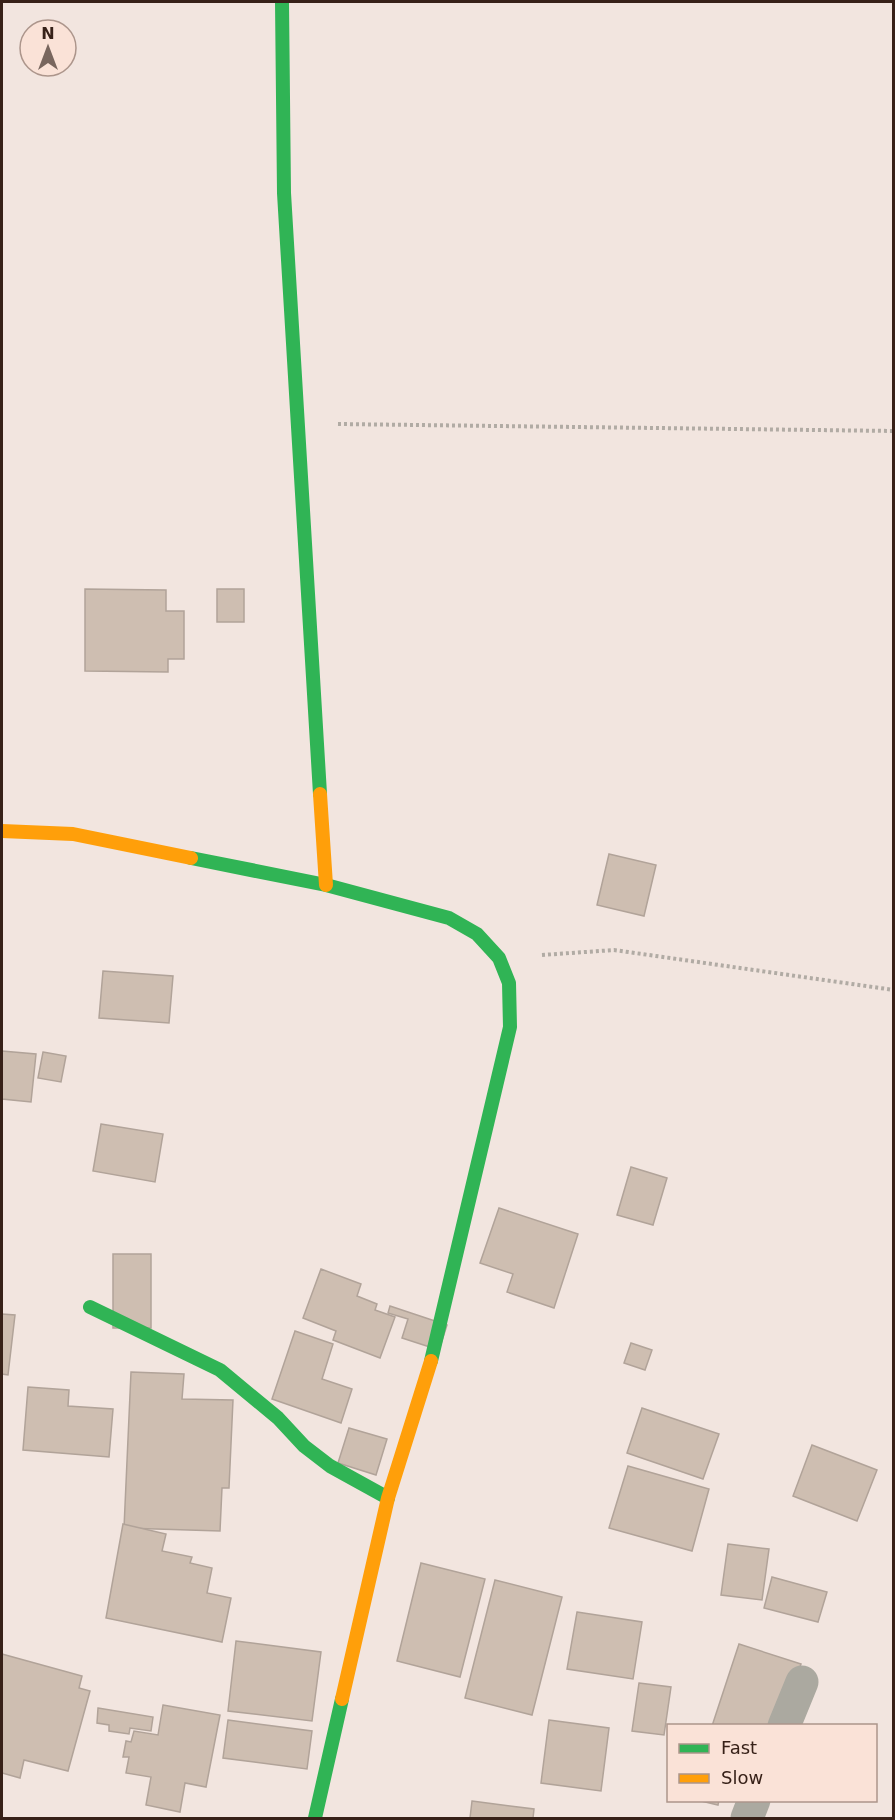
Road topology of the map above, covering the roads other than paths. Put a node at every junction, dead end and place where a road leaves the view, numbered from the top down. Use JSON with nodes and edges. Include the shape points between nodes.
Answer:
{"nodes":[{"id":1,"x":282,"y":2,"type":"edge"},
{"id":2,"x":2,"y":831,"type":"edge"},
{"id":3,"x":326,"y":885,"type":"junction"},
{"id":4,"x":90,"y":1307,"type":"dead end"},
{"id":5,"x":388,"y":1498,"type":"junction"},
{"id":6,"x":802,"y":1682,"type":"dead end"},
{"id":7,"x":784,"y":1724,"type":"edge"},
{"id":8,"x":753,"y":1802,"type":"edge"},
{"id":9,"x":315,"y":1818,"type":"edge"},
{"id":10,"x":747,"y":1818,"type":"edge"}],
"edges":[{"from":1,"to":3,"type":"street","via":[[284,193]]},
{"from":2,"to":3,"type":"street","via":[[74,834]]},
{"from":3,"to":5,"type":"street","via":[[449,918],[477,934],[499,958],[510,983],[510,1028],[436,1346]]},
{"from":4,"to":5,"type":"street","via":[[220,1370],[330,1466]]},
{"from":5,"to":9,"type":"street"},
{"from":6,"to":7,"type":"street"},
{"from":8,"to":10,"type":"street"}]}
